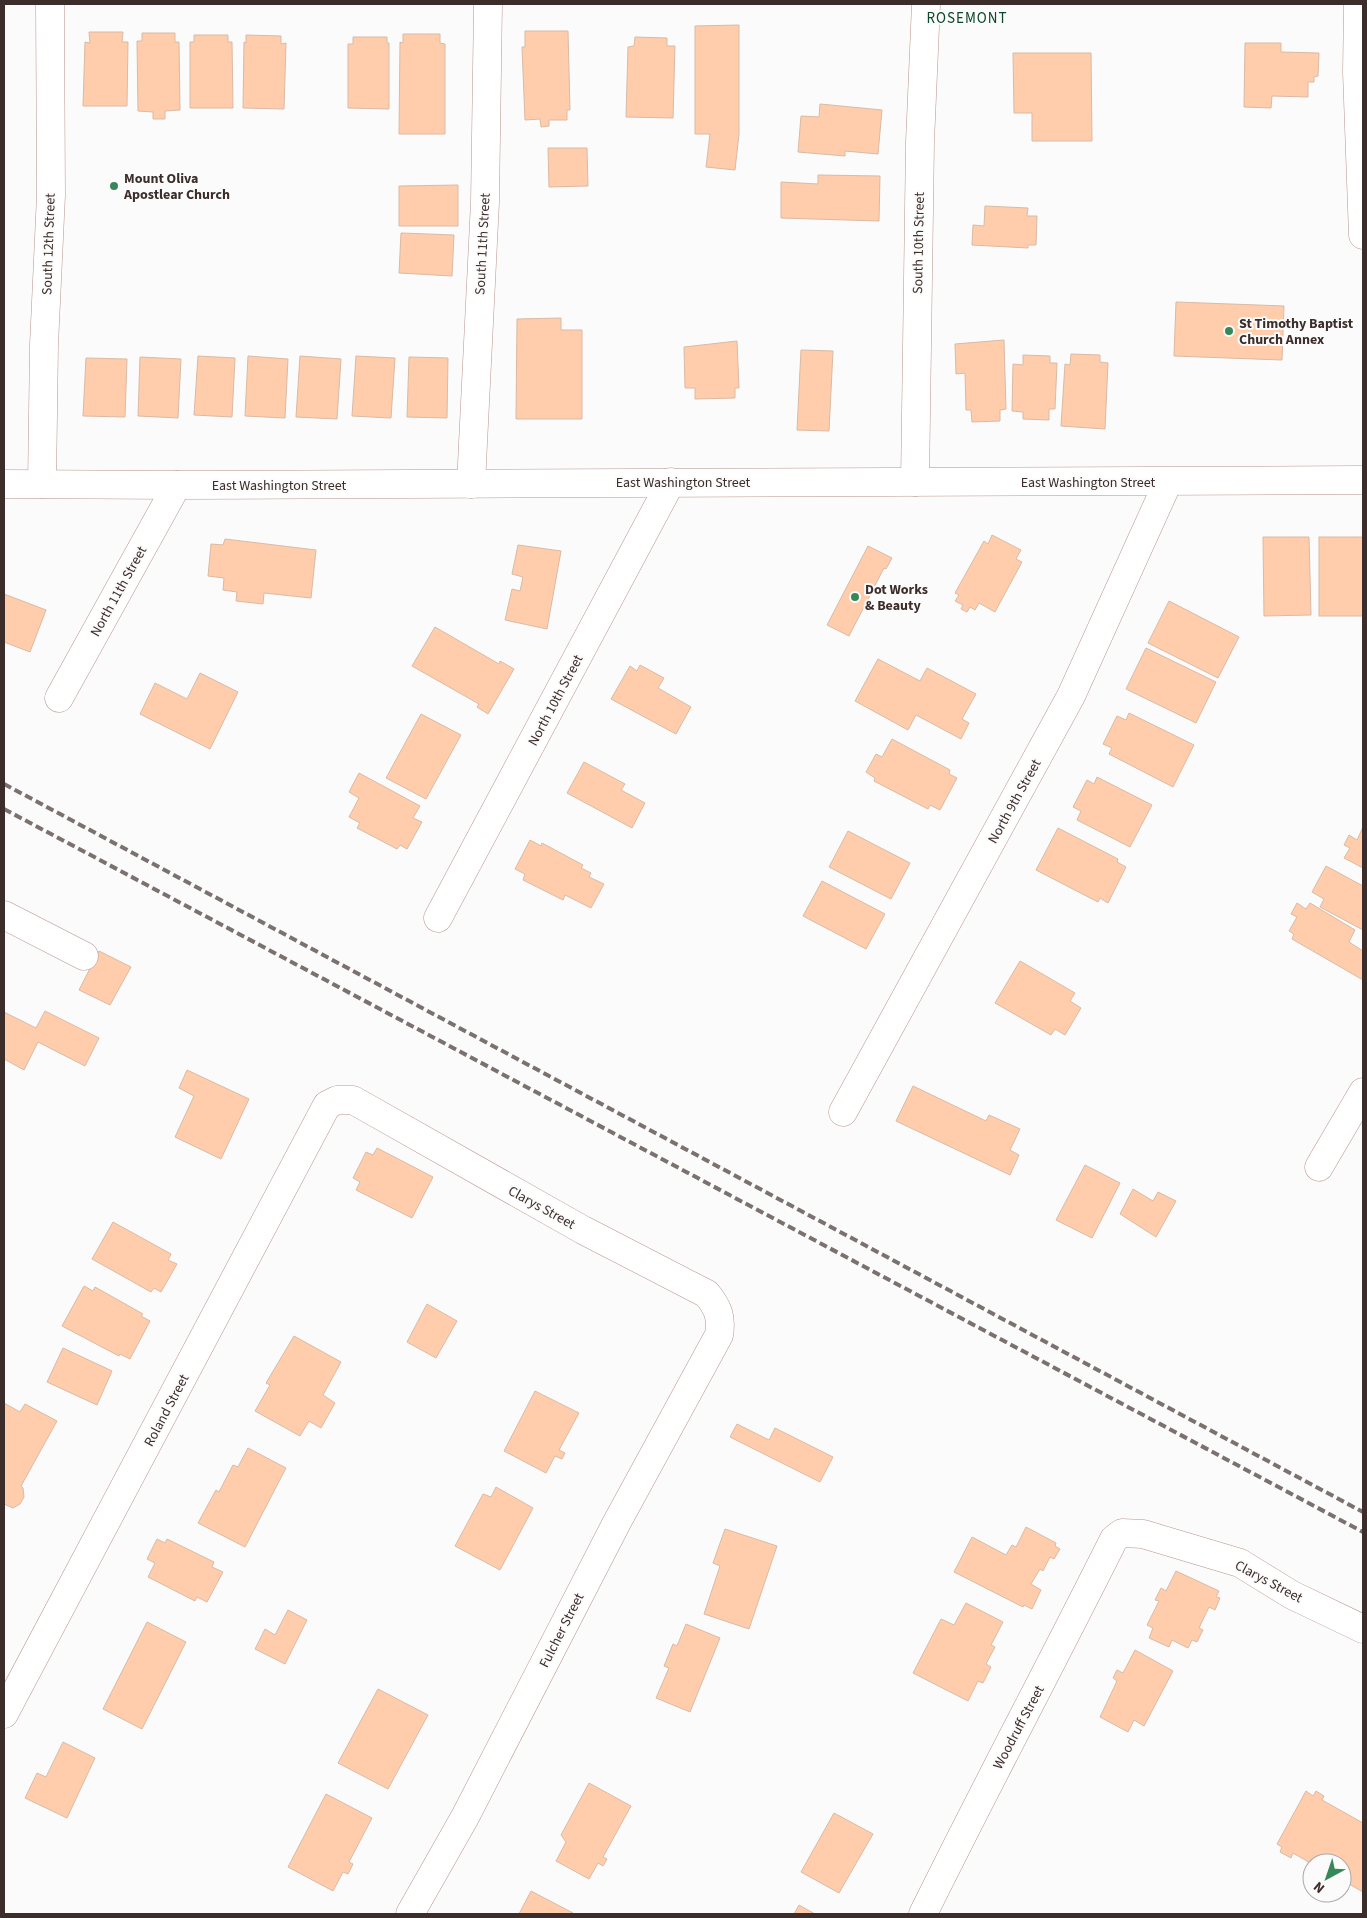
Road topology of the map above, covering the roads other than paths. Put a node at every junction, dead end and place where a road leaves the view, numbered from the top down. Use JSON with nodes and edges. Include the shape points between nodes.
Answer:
{"nodes":[{"id":1,"x":50,"y":4,"type":"edge"},
{"id":2,"x":488,"y":4,"type":"edge"},
{"id":3,"x":926,"y":4,"type":"edge"},
{"id":4,"x":1358,"y":4,"type":"edge"},
{"id":5,"x":1363,"y":235,"type":"edge"},
{"id":6,"x":1363,"y":480,"type":"edge"},
{"id":7,"x":671,"y":482,"type":"junction"},
{"id":8,"x":916,"y":482,"type":"junction"},
{"id":9,"x":1168,"y":482,"type":"junction"},
{"id":10,"x":4,"y":484,"type":"edge"},
{"id":11,"x":42,"y":484,"type":"junction"},
{"id":12,"x":471,"y":484,"type":"junction"},
{"id":13,"x":177,"y":485,"type":"junction"},
{"id":14,"x":59,"y":698,"type":"dead end"},
{"id":15,"x":4,"y":915,"type":"edge"},
{"id":16,"x":438,"y":918,"type":"dead end"},
{"id":17,"x":84,"y":956,"type":"dead end"},
{"id":18,"x":1363,"y":1092,"type":"edge"},
{"id":19,"x":327,"y":1105,"type":"joint"},
{"id":20,"x":843,"y":1112,"type":"dead end"},
{"id":21,"x":1319,"y":1168,"type":"dead end"},
{"id":22,"x":714,"y":1346,"type":"joint"},
{"id":23,"x":1114,"y":1539,"type":"joint"},
{"id":24,"x":1363,"y":1629,"type":"edge"},
{"id":25,"x":4,"y":1714,"type":"edge"},
{"id":26,"x":410,"y":1914,"type":"edge"},
{"id":27,"x":923,"y":1914,"type":"edge"}],
"edges":[{"from":1,"to":11,"type":"street","name":"South 12th Street","via":[[51,195]]},
{"from":2,"to":12,"type":"street","name":"South 11th Street","via":[[485,202]]},
{"from":3,"to":8,"type":"street","name":"South 10th Street","via":[[920,142]]},
{"from":4,"to":5,"type":"street"},
{"from":6,"to":9,"type":"street","name":"East Washington Street"},
{"from":7,"to":8,"type":"street","name":"East Washington Street"},
{"from":7,"to":12,"type":"street","name":"East Washington Street"},
{"from":7,"to":16,"type":"street","name":"North 10th Street"},
{"from":8,"to":9,"type":"street","name":"East Washington Street"},
{"from":9,"to":20,"type":"street","name":"North 9th Street","via":[[1071,696]]},
{"from":10,"to":11,"type":"street","name":"East Washington Street"},
{"from":11,"to":13,"type":"street","name":"East Washington Street"},
{"from":12,"to":13,"type":"street","name":"East Washington Street"},
{"from":13,"to":14,"type":"street","name":"North 11th Street"},
{"from":15,"to":17,"type":"street"},
{"from":18,"to":21,"type":"street"},
{"from":19,"to":22,"type":"street","name":"Clarys Street","via":[[337,1100],[353,1100],[583,1230],[707,1294],[718,1308],[722,1321]]},
{"from":19,"to":25,"type":"street","name":"Roland Street"},
{"from":22,"to":26,"type":"street","name":"Fulcher Street"},
{"from":23,"to":24,"type":"street","name":"Clarys Street","via":[[1122,1533],[1143,1534],[1240,1564],[1292,1595]]},
{"from":23,"to":27,"type":"street","name":"Woodruff Street"}]}
